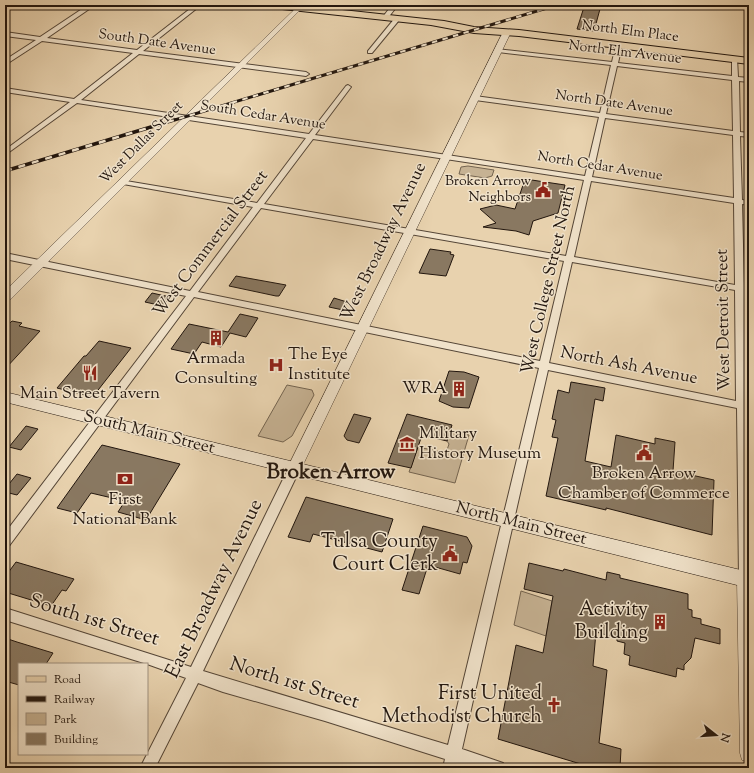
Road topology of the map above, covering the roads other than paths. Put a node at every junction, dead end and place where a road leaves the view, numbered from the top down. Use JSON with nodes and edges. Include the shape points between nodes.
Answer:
{"nodes":[{"id":1,"x":92,"y":5,"type":"edge"},
{"id":2,"x":198,"y":5,"type":"edge"},
{"id":3,"x":273,"y":5,"type":"edge"},
{"id":4,"x":395,"y":5,"type":"edge"},
{"id":5,"x":299,"y":8,"type":"junction"},
{"id":6,"x":385,"y":18,"type":"junction"},
{"id":7,"x":397,"y":19,"type":"junction"},
{"id":8,"x":507,"y":32,"type":"junction"},
{"id":9,"x":5,"y":34,"type":"edge"},
{"id":10,"x":41,"y":39,"type":"junction"},
{"id":11,"x":620,"y":45,"type":"junction"},
{"id":12,"x":498,"y":50,"type":"junction"},
{"id":13,"x":137,"y":52,"type":"junction"},
{"id":14,"x":370,"y":52,"type":"dead end"},
{"id":15,"x":735,"y":59,"type":"junction"},
{"id":16,"x":749,"y":61,"type":"edge"},
{"id":17,"x":5,"y":63,"type":"edge"},
{"id":18,"x":615,"y":64,"type":"junction"},
{"id":19,"x":240,"y":66,"type":"junction"},
{"id":20,"x":306,"y":74,"type":"dead end"},
{"id":21,"x":735,"y":79,"type":"junction"},
{"id":22,"x":749,"y":80,"type":"edge"},
{"id":23,"x":348,"y":87,"type":"dead end"},
{"id":24,"x":5,"y":90,"type":"edge"},
{"id":25,"x":475,"y":98,"type":"junction"},
{"id":26,"x":75,"y":101,"type":"junction"},
{"id":27,"x":604,"y":115,"type":"junction"},
{"id":28,"x":188,"y":117,"type":"junction"},
{"id":29,"x":736,"y":133,"type":"junction"},
{"id":30,"x":749,"y":135,"type":"edge"},
{"id":31,"x":312,"y":136,"type":"junction"},
{"id":32,"x":5,"y":153,"type":"edge"},
{"id":33,"x":446,"y":157,"type":"junction"},
{"id":34,"x":589,"y":179,"type":"junction"},
{"id":35,"x":122,"y":182,"type":"junction"},
{"id":36,"x":738,"y":201,"type":"junction"},
{"id":37,"x":749,"y":203,"type":"edge"},
{"id":38,"x":259,"y":205,"type":"junction"},
{"id":39,"x":409,"y":232,"type":"junction"},
{"id":40,"x":5,"y":256,"type":"edge"},
{"id":41,"x":569,"y":259,"type":"junction"},
{"id":42,"x":40,"y":264,"type":"junction"},
{"id":43,"x":739,"y":289,"type":"junction"},
{"id":44,"x":749,"y":290,"type":"edge"},
{"id":45,"x":191,"y":294,"type":"junction"},
{"id":46,"x":5,"y":298,"type":"edge"},
{"id":47,"x":362,"y":329,"type":"junction"},
{"id":48,"x":546,"y":366,"type":"junction"},
{"id":49,"x":5,"y":397,"type":"edge"},
{"id":50,"x":746,"y":406,"type":"edge"},
{"id":51,"x":97,"y":420,"type":"junction"},
{"id":52,"x":294,"y":469,"type":"junction"},
{"id":53,"x":508,"y":521,"type":"junction"},
{"id":54,"x":5,"y":542,"type":"edge"},
{"id":55,"x":747,"y":580,"type":"edge"},
{"id":56,"x":5,"y":614,"type":"edge"},
{"id":57,"x":194,"y":674,"type":"junction"},
{"id":58,"x":749,"y":753,"type":"edge"},
{"id":59,"x":452,"y":761,"type":"edge"},
{"id":60,"x":147,"y":768,"type":"edge"},
{"id":61,"x":498,"y":768,"type":"edge"}],
"edges":[{"from":1,"to":10,"type":"street"},
{"from":2,"to":13,"type":"street"},
{"from":3,"to":5,"type":"main road","name":"North Elm Place"},
{"from":4,"to":6,"type":"street"},
{"from":5,"to":6,"type":"main road","name":"North Elm Place"},
{"from":5,"to":19,"type":"street","name":"West Dallas Street"},
{"from":6,"to":7,"type":"main road","name":"North Elm Place"},
{"from":7,"to":8,"type":"main road","name":"North Elm Place","via":[[480,31]]},
{"from":7,"to":14,"type":"street"},
{"from":8,"to":11,"type":"main road","name":"North Elm Place"},
{"from":8,"to":12,"type":"street","name":"West Broadway Avenue"},
{"from":9,"to":10,"type":"street","name":"South Date Avenue"},
{"from":10,"to":13,"type":"street","name":"South Date Avenue"},
{"from":10,"to":17,"type":"street"},
{"from":11,"to":15,"type":"main road","name":"North Elm Place"},
{"from":11,"to":18,"type":"street","name":"West College Street North"},
{"from":12,"to":18,"type":"street","name":"North Elm Avenue"},
{"from":12,"to":25,"type":"street","name":"West Broadway Avenue"},
{"from":13,"to":19,"type":"street","name":"South Date Avenue"},
{"from":13,"to":26,"type":"street"},
{"from":15,"to":16,"type":"main road","name":"North Elm Place"},
{"from":15,"to":21,"type":"street","name":"West Detroit Street"},
{"from":18,"to":21,"type":"street","name":"North Elm Avenue"},
{"from":18,"to":27,"type":"street","name":"West College Street North"},
{"from":19,"to":20,"type":"street","name":"South Date Avenue"},
{"from":19,"to":28,"type":"street","name":"West Dallas Street"},
{"from":21,"to":22,"type":"street","name":"North Elm Avenue"},
{"from":21,"to":29,"type":"street","name":"West Detroit Street"},
{"from":23,"to":31,"type":"street","name":"West Commercial Street"},
{"from":24,"to":26,"type":"street","name":"South Cedar Avenue"},
{"from":25,"to":27,"type":"street","name":"North Date Avenue"},
{"from":25,"to":33,"type":"street","name":"West Broadway Avenue"},
{"from":26,"to":28,"type":"street","name":"South Cedar Avenue"},
{"from":26,"to":32,"type":"street"},
{"from":27,"to":29,"type":"street","name":"North Date Avenue"},
{"from":27,"to":34,"type":"street","name":"West College Street North"},
{"from":28,"to":31,"type":"street","name":"South Cedar Avenue"},
{"from":28,"to":35,"type":"street","name":"West Dallas Street"},
{"from":29,"to":30,"type":"street","name":"North Date Avenue"},
{"from":29,"to":36,"type":"street","name":"West Detroit Street"},
{"from":31,"to":33,"type":"street","name":"South Cedar Avenue"},
{"from":31,"to":38,"type":"street","name":"West Commercial Street"},
{"from":33,"to":34,"type":"street","name":"North Cedar Avenue"},
{"from":33,"to":39,"type":"street","name":"West Broadway Avenue"},
{"from":34,"to":36,"type":"street","name":"North Cedar Avenue"},
{"from":34,"to":41,"type":"street","name":"West College Street North"},
{"from":35,"to":38,"type":"street"},
{"from":35,"to":42,"type":"street","name":"West Dallas Street"},
{"from":36,"to":37,"type":"street","name":"North Cedar Avenue"},
{"from":36,"to":43,"type":"street","name":"West Detroit Street"},
{"from":38,"to":39,"type":"street"},
{"from":38,"to":45,"type":"street","name":"West Commercial Street"},
{"from":39,"to":41,"type":"street"},
{"from":39,"to":47,"type":"street","name":"West Broadway Avenue"},
{"from":40,"to":42,"type":"street","name":"North Ash Avenue"},
{"from":41,"to":43,"type":"street"},
{"from":41,"to":48,"type":"street","name":"West College Street North"},
{"from":42,"to":45,"type":"street","name":"North Ash Avenue"},
{"from":42,"to":46,"type":"street","name":"West Dallas Street"},
{"from":43,"to":44,"type":"street"},
{"from":43,"to":50,"type":"street","name":"West Detroit Street"},
{"from":45,"to":47,"type":"street","name":"North Ash Avenue"},
{"from":45,"to":51,"type":"street","name":"West Commercial Street"},
{"from":47,"to":48,"type":"street","name":"North Ash Avenue"},
{"from":47,"to":52,"type":"street","name":"West Broadway Avenue"},
{"from":48,"to":50,"type":"street","name":"North Ash Avenue"},
{"from":48,"to":53,"type":"street","name":"West College Street North"},
{"from":49,"to":51,"type":"main road","name":"South Main Street"},
{"from":50,"to":55,"type":"street","name":"West Detroit Street"},
{"from":51,"to":52,"type":"main road","name":"South Main Street"},
{"from":51,"to":54,"type":"street","name":"West Commercial Street"},
{"from":52,"to":53,"type":"main road","name":"North Main Street"},
{"from":52,"to":57,"type":"street","name":"East Broadway Avenue"},
{"from":53,"to":55,"type":"main road","name":"North Main Street"},
{"from":53,"to":59,"type":"street","name":"West College Street North"},
{"from":55,"to":58,"type":"street"},
{"from":56,"to":57,"type":"street","name":"South 1st Street"},
{"from":57,"to":59,"type":"street","name":"North 1st Street"},
{"from":57,"to":60,"type":"street","name":"East Broadway Avenue"},
{"from":59,"to":61,"type":"street","name":"North 1st Street"}]}
